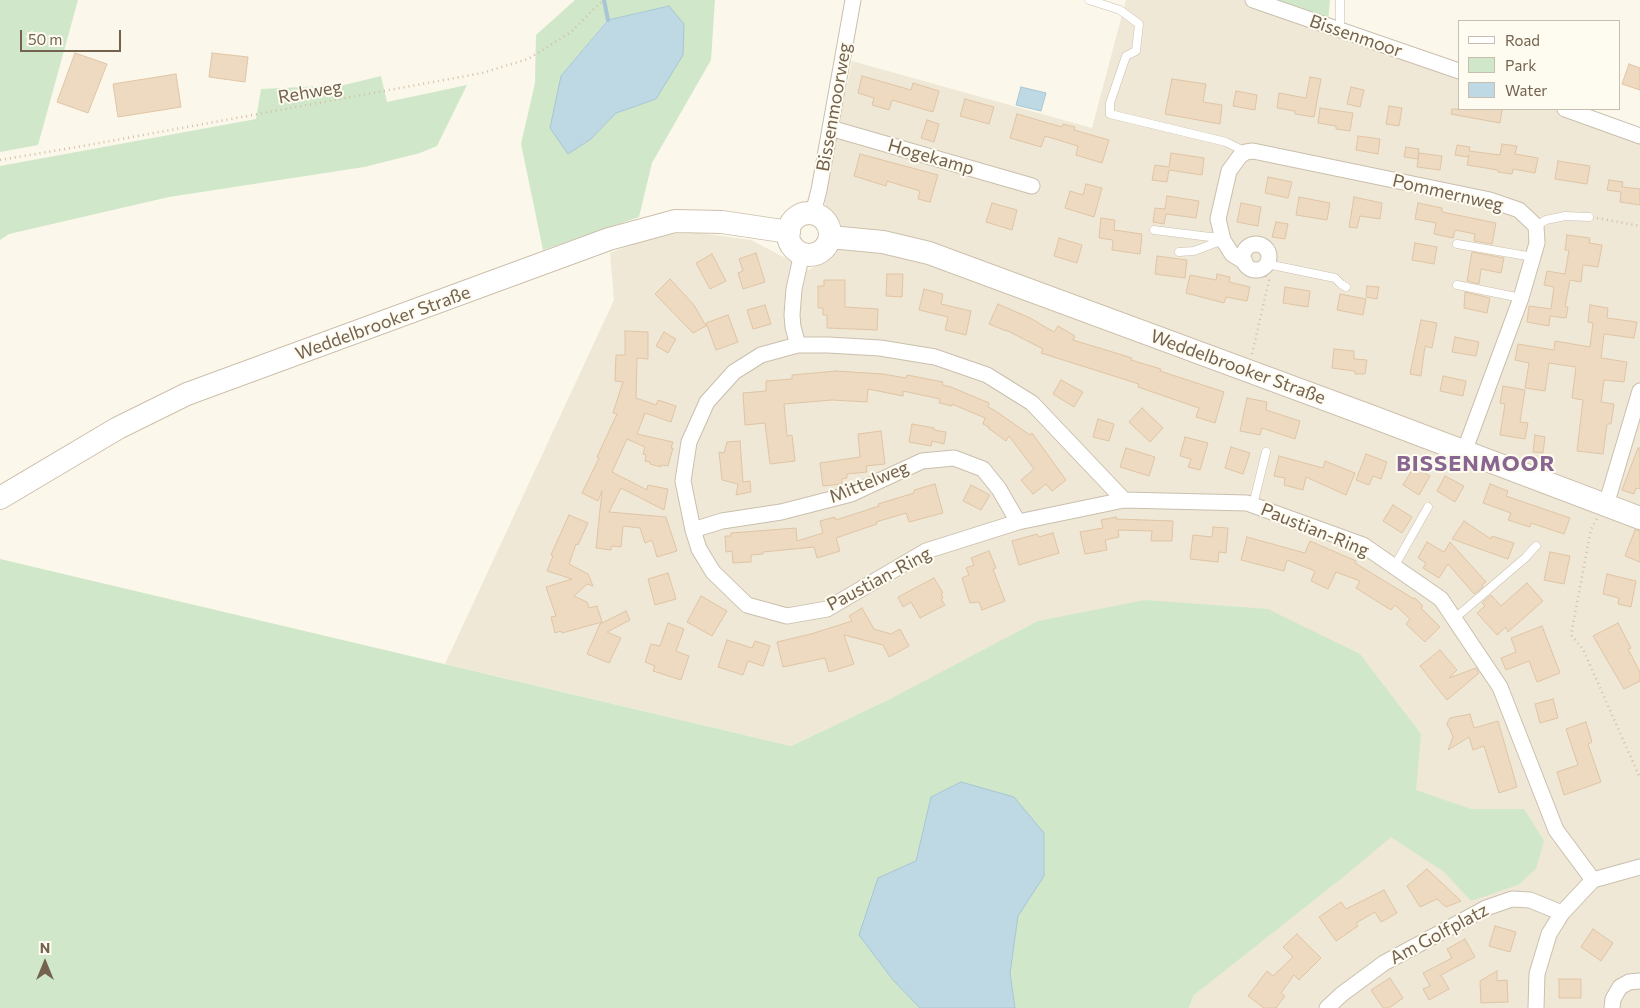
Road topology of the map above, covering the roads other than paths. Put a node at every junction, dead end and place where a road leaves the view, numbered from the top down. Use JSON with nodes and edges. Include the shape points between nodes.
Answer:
{"nodes":[{"id":1,"x":854,"y":0,"type":"edge"},
{"id":2,"x":1089,"y":0,"type":"edge"},
{"id":3,"x":1253,"y":0,"type":"edge"},
{"id":4,"x":1340,"y":0,"type":"edge"},
{"id":5,"x":1340,"y":30,"type":"junction"},
{"id":6,"x":1458,"y":71,"type":"edge"},
{"id":7,"x":1568,"y":110,"type":"edge"},
{"id":8,"x":830,"y":128,"type":"junction"},
{"id":9,"x":1640,"y":136,"type":"edge"},
{"id":10,"x":1246,"y":152,"type":"junction"},
{"id":11,"x":1032,"y":186,"type":"dead end"},
{"id":12,"x":813,"y":213,"type":"junction"},
{"id":13,"x":1589,"y":217,"type":"road end"},
{"id":14,"x":1536,"y":226,"type":"junction"},
{"id":15,"x":1154,"y":230,"type":"dead end"},
{"id":16,"x":788,"y":232,"type":"junction"},
{"id":17,"x":830,"y":237,"type":"junction"},
{"id":18,"x":1222,"y":238,"type":"junction"},
{"id":19,"x":1458,"y":244,"type":"dead end"},
{"id":20,"x":1179,"y":252,"type":"dead end"},
{"id":21,"x":802,"y":253,"type":"junction"},
{"id":22,"x":1533,"y":257,"type":"junction"},
{"id":23,"x":1256,"y":265,"type":"joint"},
{"id":24,"x":1457,"y":285,"type":"dead end"},
{"id":25,"x":1346,"y":287,"type":"dead end"},
{"id":26,"x":1521,"y":298,"type":"junction"},
{"id":27,"x":798,"y":345,"type":"junction"},
{"id":28,"x":1640,"y":391,"type":"edge"},
{"id":29,"x":1266,"y":452,"type":"dead end"},
{"id":30,"x":1464,"y":452,"type":"junction"},
{"id":31,"x":0,"y":498,"type":"edge"},
{"id":32,"x":1124,"y":500,"type":"junction"},
{"id":33,"x":1253,"y":505,"type":"junction"},
{"id":34,"x":1606,"y":505,"type":"junction"},
{"id":35,"x":1428,"y":507,"type":"dead end"},
{"id":36,"x":1640,"y":518,"type":"edge"},
{"id":37,"x":1018,"y":522,"type":"junction"},
{"id":38,"x":693,"y":530,"type":"junction"},
{"id":39,"x":1536,"y":546,"type":"dead end"},
{"id":40,"x":1394,"y":567,"type":"junction"},
{"id":41,"x":1454,"y":618,"type":"junction"},
{"id":42,"x":1640,"y":868,"type":"edge"},
{"id":43,"x":1593,"y":880,"type":"junction"},
{"id":44,"x":1562,"y":913,"type":"junction"},
{"id":45,"x":1640,"y":981,"type":"edge"},
{"id":46,"x":1327,"y":1008,"type":"edge"},
{"id":47,"x":1536,"y":1008,"type":"edge"},
{"id":48,"x":1612,"y":1008,"type":"edge"}],
"edges":[{"from":1,"to":8,"type":"street","name":"Bissenmoorweg"},
{"from":2,"to":10,"type":"lane","via":[[1120,10],[1139,24],[1136,51],[1126,56],[1110,103],[1110,114],[1226,142]]},
{"from":3,"to":5,"type":"street","name":"Bissenmoor"},
{"from":4,"to":5,"type":"lane"},
{"from":5,"to":6,"type":"street","name":"Bissenmoor"},
{"from":7,"to":9,"type":"street"},
{"from":8,"to":11,"type":"street","name":"Hogekamp"},
{"from":8,"to":12,"type":"street","name":"Bissenmoorweg"},
{"from":10,"to":14,"type":"street","name":"Pommernweg","via":[[1490,200],[1519,210]]},
{"from":10,"to":18,"type":"street","via":[[1229,171],[1218,220]]},
{"from":12,"to":16,"type":"street","via":[[800,215]]},
{"from":12,"to":17,"type":"street","via":[[828,225]]},
{"from":13,"to":14,"type":"lane","via":[[1565,216]]},
{"from":14,"to":22,"type":"street","via":[[1537,243]]},
{"from":15,"to":18,"type":"lane"},
{"from":16,"to":21,"type":"street","via":[[792,244]]},
{"from":16,"to":31,"type":"street","name":"Weddelbrooker Straße","via":[[722,222],[675,221],[609,239],[187,394],[118,428]]},
{"from":17,"to":21,"type":"street","via":[[819,252]]},
{"from":17,"to":30,"type":"street","name":"Weddelbrooker Straße","via":[[883,242],[929,253]]},
{"from":18,"to":20,"type":"lane","via":[[1194,251]]},
{"from":18,"to":23,"type":"street","via":[[1232,254]]},
{"from":19,"to":22,"type":"lane"},
{"from":21,"to":27,"type":"street","via":[[792,315]]},
{"from":22,"to":26,"type":"street"},
{"from":23,"to":25,"type":"lane","via":[[1335,278]]},
{"from":24,"to":26,"type":"lane"},
{"from":26,"to":30,"type":"street"},
{"from":27,"to":32,"type":"street","name":"Paustian-Ring","via":[[880,348],[935,357],[987,375],[1032,403]]},
{"from":27,"to":38,"type":"street","name":"Paustian-Ring","via":[[761,355],[734,372],[707,402],[689,442],[683,481]]},
{"from":28,"to":34,"type":"street"},
{"from":29,"to":33,"type":"lane"},
{"from":30,"to":34,"type":"street","name":"Weddelbrooker Straße"},
{"from":32,"to":33,"type":"street","name":"Paustian-Ring"},
{"from":32,"to":37,"type":"street","name":"Paustian-Ring"},
{"from":33,"to":40,"type":"street","name":"Paustian-Ring","via":[[1363,545]]},
{"from":34,"to":36,"type":"street","name":"Weddelbrooker Straße"},
{"from":35,"to":40,"type":"lane"},
{"from":37,"to":38,"type":"street","name":"Mittelweg","via":[[999,488],[983,470],[954,458],[922,461],[851,494]]},
{"from":37,"to":38,"type":"street","name":"Paustian-Ring","via":[[926,551],[827,609],[787,616],[747,605],[713,572]]},
{"from":39,"to":41,"type":"lane"},
{"from":40,"to":41,"type":"street","name":"Paustian-Ring","via":[[1441,599]]},
{"from":41,"to":43,"type":"street","name":"Paustian-Ring","via":[[1500,687],[1556,830]]},
{"from":42,"to":43,"type":"street"},
{"from":43,"to":44,"type":"street"},
{"from":44,"to":46,"type":"street","name":"Am Golfplatz","via":[[1530,900],[1512,899],[1486,908],[1384,963]]},
{"from":44,"to":47,"type":"street","via":[[1549,934],[1537,974]]},
{"from":45,"to":48,"type":"street","via":[[1620,987]]}]}
